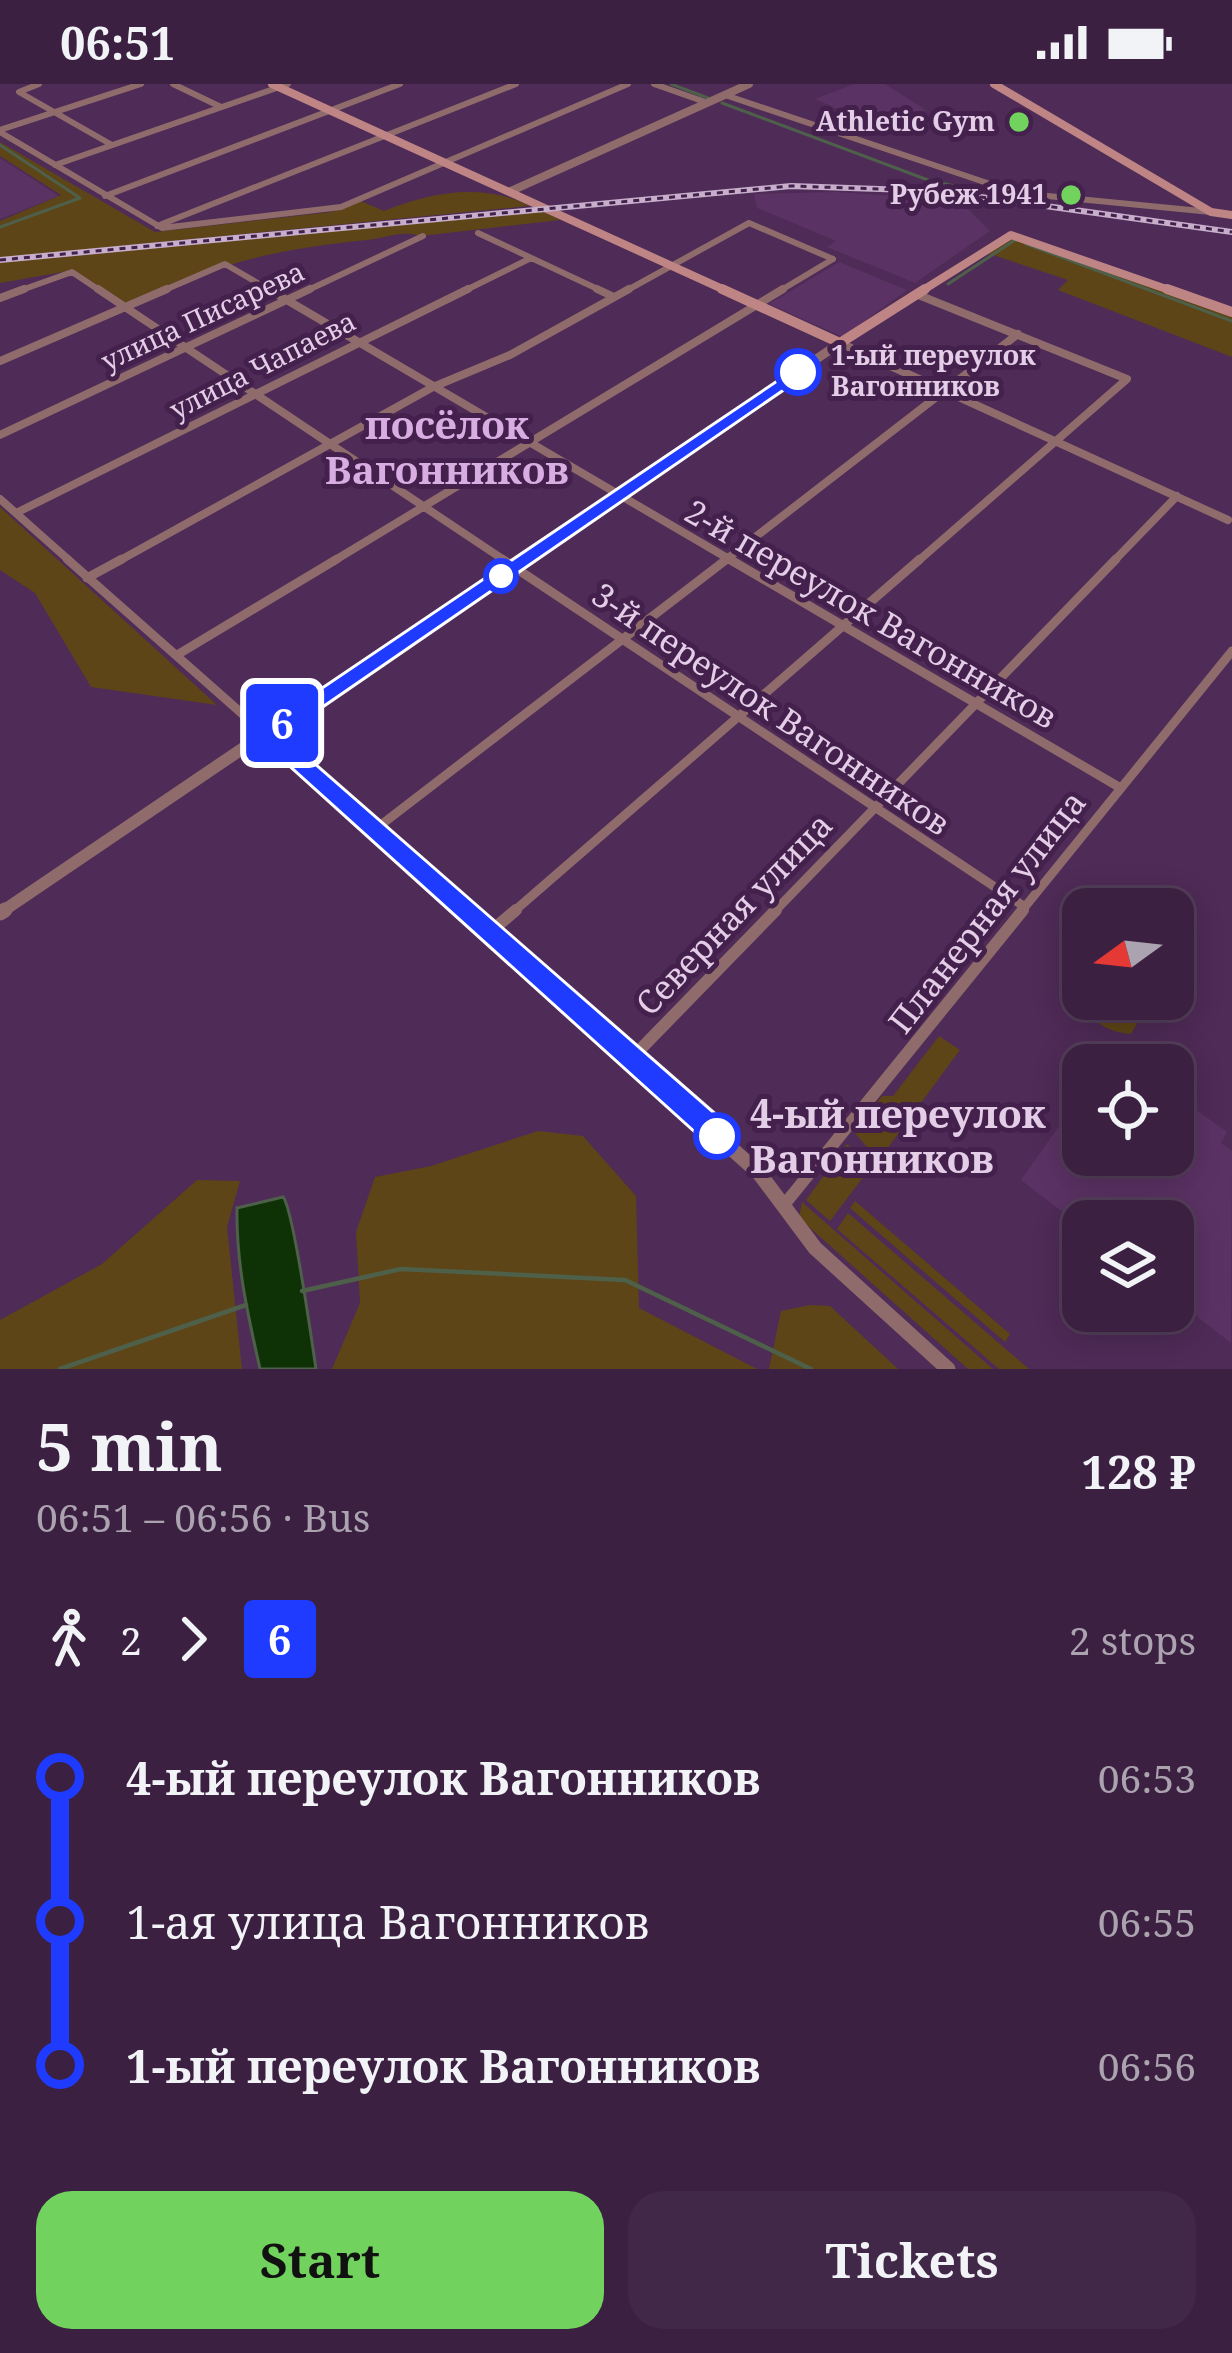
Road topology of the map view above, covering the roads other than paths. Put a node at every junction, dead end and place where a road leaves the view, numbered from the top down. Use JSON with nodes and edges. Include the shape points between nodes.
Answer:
{"nodes":[{"id":1,"x":39,"y":84,"type":"edge"},
{"id":2,"x":142,"y":84,"type":"edge"},
{"id":3,"x":173,"y":84,"type":"edge"},
{"id":4,"x":400,"y":84,"type":"edge"},
{"id":5,"x":516,"y":84,"type":"edge"},
{"id":6,"x":628,"y":84,"type":"edge"},
{"id":7,"x":653,"y":84,"type":"edge"},
{"id":8,"x":749,"y":84,"type":"edge"},
{"id":9,"x":994,"y":84,"type":"edge"},
{"id":10,"x":280,"y":85,"type":"edge"},
{"id":11,"x":725,"y":95,"type":"junction"},
{"id":12,"x":708,"y":103,"type":"junction"},
{"id":13,"x":220,"y":107,"type":"junction"},
{"id":14,"x":332,"y":110,"type":"junction"},
{"id":15,"x":54,"y":112,"type":"junction"},
{"id":16,"x":0,"y":131,"type":"edge"},
{"id":17,"x":388,"y":135,"type":"junction"},
{"id":18,"x":112,"y":146,"type":"junction"},
{"id":19,"x":448,"y":162,"type":"junction"},
{"id":20,"x":54,"y":166,"type":"junction"},
{"id":21,"x":511,"y":191,"type":"junction"},
{"id":22,"x":105,"y":196,"type":"junction"},
{"id":23,"x":1211,"y":212,"type":"junction"},
{"id":24,"x":1232,"y":215,"type":"edge"},
{"id":25,"x":160,"y":227,"type":"junction"},
{"id":26,"x":478,"y":233,"type":"dead end"},
{"id":27,"x":422,"y":236,"type":"dead end"},
{"id":28,"x":531,"y":258,"type":"junction"},
{"id":29,"x":670,"y":267,"type":"junction"},
{"id":30,"x":916,"y":294,"type":"junction"},
{"id":31,"x":614,"y":297,"type":"junction"},
{"id":32,"x":0,"y":298,"type":"edge"},
{"id":33,"x":288,"y":301,"type":"junction"},
{"id":34,"x":754,"y":304,"type":"junction"},
{"id":35,"x":123,"y":307,"type":"junction"},
{"id":36,"x":1232,"y":312,"type":"edge"},
{"id":37,"x":1018,"y":334,"type":"junction"},
{"id":38,"x":359,"y":342,"type":"junction"},
{"id":39,"x":840,"y":343,"type":"junction"},
{"id":40,"x":185,"y":349,"type":"junction"},
{"id":41,"x":0,"y":362,"type":"edge"},
{"id":42,"x":433,"y":387,"type":"junction"},
{"id":43,"x":942,"y":390,"type":"junction"},
{"id":44,"x":252,"y":394,"type":"junction"},
{"id":45,"x":0,"y":435,"type":"edge"},
{"id":46,"x":1056,"y":439,"type":"junction"},
{"id":47,"x":528,"y":440,"type":"junction"},
{"id":48,"x":332,"y":446,"type":"junction"},
{"id":49,"x":620,"y":495,"type":"junction"},
{"id":50,"x":1177,"y":496,"type":"junction"},
{"id":51,"x":0,"y":499,"type":"edge"},
{"id":52,"x":423,"y":504,"type":"junction"},
{"id":53,"x":16,"y":513,"type":"junction"},
{"id":54,"x":1228,"y":520,"type":"dead end"},
{"id":55,"x":726,"y":559,"type":"junction"},
{"id":56,"x":515,"y":566,"type":"junction"},
{"id":57,"x":88,"y":578,"type":"junction"},
{"id":58,"x":844,"y":626,"type":"junction"},
{"id":59,"x":622,"y":638,"type":"junction"},
{"id":60,"x":1232,"y":651,"type":"edge"},
{"id":61,"x":177,"y":656,"type":"junction"},
{"id":62,"x":975,"y":702,"type":"junction"},
{"id":63,"x":740,"y":717,"type":"junction"},
{"id":64,"x":266,"y":734,"type":"junction"},
{"id":65,"x":1120,"y":787,"type":"junction"},
{"id":66,"x":876,"y":807,"type":"junction"},
{"id":67,"x":373,"y":831,"type":"junction"},
{"id":68,"x":1025,"y":907,"type":"junction"},
{"id":69,"x":0,"y":913,"type":"edge"},
{"id":70,"x":490,"y":932,"type":"junction"},
{"id":71,"x":630,"y":1060,"type":"junction"},
{"id":72,"x":784,"y":1205,"type":"junction"},
{"id":73,"x":949,"y":1369,"type":"edge"}],
"edges":[{"from":1,"to":15,"type":"street","via":[[20,94]]},
{"from":2,"to":15,"type":"street"},
{"from":3,"to":13,"type":"street"},
{"from":4,"to":14,"type":"street"},
{"from":5,"to":17,"type":"street"},
{"from":6,"to":19,"type":"street"},
{"from":7,"to":12,"type":"street"},
{"from":8,"to":11,"type":"street"},
{"from":9,"to":23,"type":"main road"},
{"from":10,"to":13,"type":"street"},
{"from":10,"to":14,"type":"main road"},
{"from":11,"to":12,"type":"street"},
{"from":11,"to":23,"type":"street","via":[[1017,193]]},
{"from":12,"to":21,"type":"street"},
{"from":13,"to":18,"type":"street"},
{"from":14,"to":17,"type":"main road"},
{"from":14,"to":22,"type":"street"},
{"from":15,"to":16,"type":"street"},
{"from":15,"to":18,"type":"street"},
{"from":16,"to":20,"type":"street"},
{"from":17,"to":19,"type":"main road"},
{"from":17,"to":25,"type":"street"},
{"from":18,"to":20,"type":"street"},
{"from":19,"to":21,"type":"main road"},
{"from":19,"to":25,"type":"street","via":[[327,211]]},
{"from":20,"to":22,"type":"street"},
{"from":21,"to":29,"type":"main road"},
{"from":22,"to":25,"type":"street"},
{"from":23,"to":24,"type":"main road"},
{"from":26,"to":28,"type":"street"},
{"from":27,"to":33,"type":"street","name":"улица Писарева"},
{"from":28,"to":31,"type":"street"},
{"from":28,"to":38,"type":"street","name":"улица Чапаева"},
{"from":29,"to":31,"type":"street"},
{"from":29,"to":34,"type":"main road"},
{"from":29,"to":34,"type":"street","via":[[749,223],[832,259]]},
{"from":30,"to":36,"type":"main road","via":[[1013,235]]},
{"from":30,"to":37,"type":"street"},
{"from":30,"to":39,"type":"main road"},
{"from":31,"to":42,"type":"street"},
{"from":32,"to":35,"type":"street","name":"3-й переулок Вагонников","via":[[72,272]]},
{"from":33,"to":35,"type":"street","name":"2-й переулок Вагонников","via":[[225,264]]},
{"from":33,"to":38,"type":"street","name":"2-й переулок Вагонников"},
{"from":33,"to":40,"type":"street","name":"улица Писарева"},
{"from":34,"to":39,"type":"main road"},
{"from":34,"to":47,"type":"street"},
{"from":35,"to":40,"type":"street","name":"3-й переулок Вагонников"},
{"from":35,"to":41,"type":"street"},
{"from":37,"to":43,"type":"street"},
{"from":37,"to":46,"type":"street","via":[[1127,379]]},
{"from":38,"to":42,"type":"street","name":"2-й переулок Вагонников"},
{"from":38,"to":44,"type":"street","name":"улица Чапаева"},
{"from":39,"to":43,"type":"street"},
{"from":39,"to":49,"type":"street"},
{"from":40,"to":44,"type":"street","name":"3-й переулок Вагонников"},
{"from":40,"to":45,"type":"street","name":"улица Писарева"},
{"from":42,"to":47,"type":"street","name":"2-й переулок Вагонников"},
{"from":42,"to":48,"type":"street"},
{"from":43,"to":46,"type":"street"},
{"from":43,"to":55,"type":"street"},
{"from":44,"to":48,"type":"street","name":"3-й переулок Вагонников"},
{"from":44,"to":53,"type":"street","name":"улица Чапаева"},
{"from":46,"to":50,"type":"street"},
{"from":46,"to":58,"type":"street"},
{"from":47,"to":49,"type":"street","name":"2-й переулок Вагонников"},
{"from":47,"to":52,"type":"street"},
{"from":48,"to":52,"type":"street","name":"3-й переулок Вагонников"},
{"from":48,"to":57,"type":"street"},
{"from":49,"to":55,"type":"street","name":"2-й переулок Вагонников"},
{"from":49,"to":56,"type":"street"},
{"from":50,"to":54,"type":"street"},
{"from":50,"to":62,"type":"street","name":"Северная улица"},
{"from":51,"to":53,"type":"street"},
{"from":52,"to":56,"type":"street","name":"3-й переулок Вагонников"},
{"from":52,"to":61,"type":"street"},
{"from":53,"to":57,"type":"street"},
{"from":55,"to":58,"type":"street","name":"2-й переулок Вагонников"},
{"from":55,"to":59,"type":"street"},
{"from":56,"to":59,"type":"street","name":"3-й переулок Вагонников"},
{"from":56,"to":64,"type":"street"},
{"from":57,"to":61,"type":"street"},
{"from":58,"to":62,"type":"street","name":"2-й переулок Вагонников"},
{"from":58,"to":63,"type":"street"},
{"from":59,"to":63,"type":"street","name":"3-й переулок Вагонников"},
{"from":59,"to":67,"type":"street"},
{"from":60,"to":65,"type":"street","name":"Планерная улица"},
{"from":61,"to":64,"type":"street"},
{"from":62,"to":65,"type":"street","name":"2-й переулок Вагонников"},
{"from":62,"to":66,"type":"street","name":"Северная улица"},
{"from":63,"to":66,"type":"street","name":"3-й переулок Вагонников"},
{"from":63,"to":70,"type":"street"},
{"from":64,"to":67,"type":"street"},
{"from":64,"to":69,"type":"street"},
{"from":65,"to":68,"type":"street","name":"Планерная улица"},
{"from":66,"to":68,"type":"street","name":"3-й переулок Вагонников"},
{"from":66,"to":71,"type":"street","name":"Северная улица"},
{"from":67,"to":70,"type":"street"},
{"from":68,"to":72,"type":"street","name":"Планерная улица"},
{"from":70,"to":71,"type":"street"},
{"from":71,"to":72,"type":"street","via":[[759,1173]]},
{"from":72,"to":73,"type":"street","via":[[815,1248]]}]}
